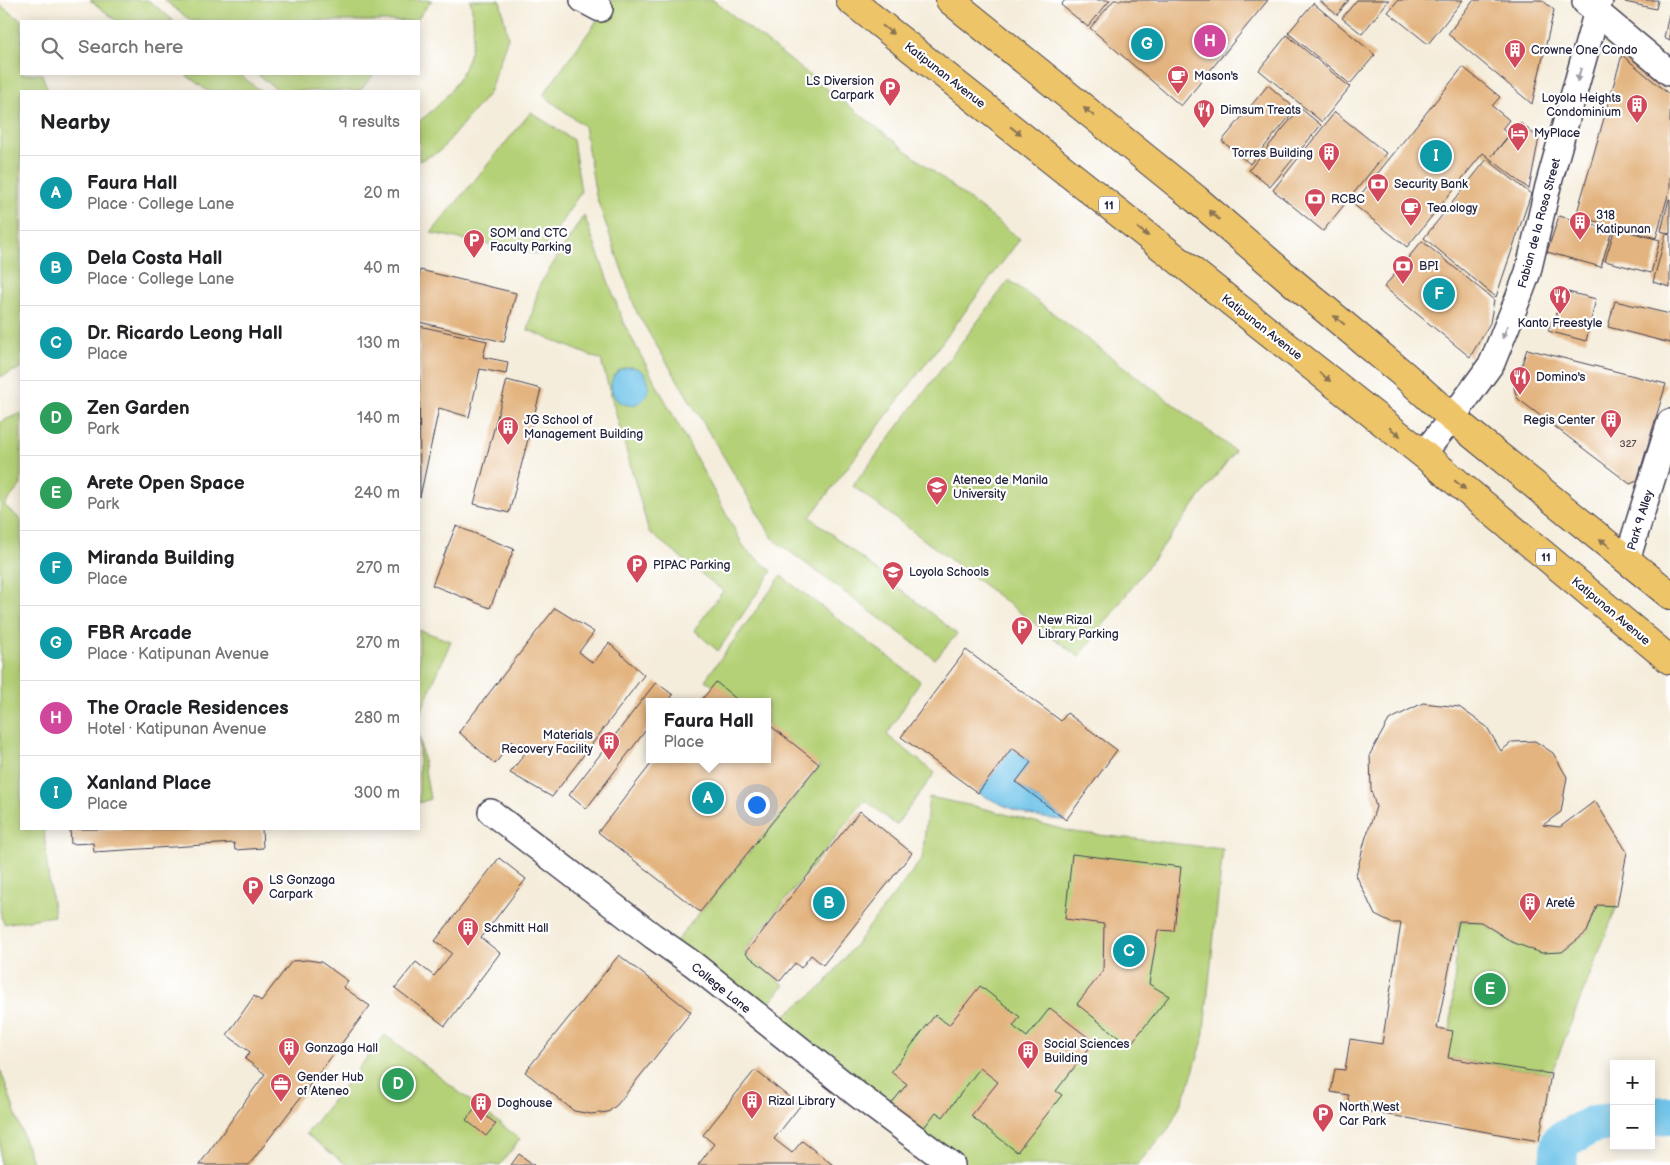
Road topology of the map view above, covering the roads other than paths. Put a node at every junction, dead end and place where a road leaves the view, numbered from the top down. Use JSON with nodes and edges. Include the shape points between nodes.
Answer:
{"nodes":[{"id":1,"x":850,"y":0,"type":"edge"},
{"id":2,"x":950,"y":0,"type":"edge"},
{"id":3,"x":1593,"y":4,"type":"edge"},
{"id":4,"x":1670,"y":73,"type":"edge"},
{"id":5,"x":1452,"y":418,"type":"junction"},
{"id":6,"x":1670,"y":422,"type":"edge"},
{"id":7,"x":1423,"y":454,"type":"junction"},
{"id":8,"x":1627,"y":560,"type":"junction"},
{"id":9,"x":1670,"y":596,"type":"edge"},
{"id":10,"x":1670,"y":660,"type":"edge"},
{"id":11,"x":491,"y":812,"type":"dead end"},
{"id":12,"x":952,"y":1165,"type":"edge"}],
"edges":[{"from":1,"to":7,"type":"main road","name":"Katipunan Avenue","number":"11","one_way":true},
{"from":5,"to":2,"type":"main road","one_way":true,"via":[[1196,199]]},
{"from":3,"to":4,"type":"street"},
{"from":3,"to":5,"type":"street","name":"Fabian de la Rosa Street","one_way":true,"via":[[1528,272],[1492,363]]},
{"from":5,"to":7,"type":"street","name":"Fabian de la Rosa Street"},
{"from":8,"to":5,"type":"main road","one_way":true},
{"from":6,"to":8,"type":"street","name":"Park 9 Alley"},
{"from":7,"to":10,"type":"main road","name":"Katipunan Avenue","number":"11","one_way":true},
{"from":8,"to":9,"type":"main road"},
{"from":11,"to":12,"type":"street","name":"College Lane"}]}
